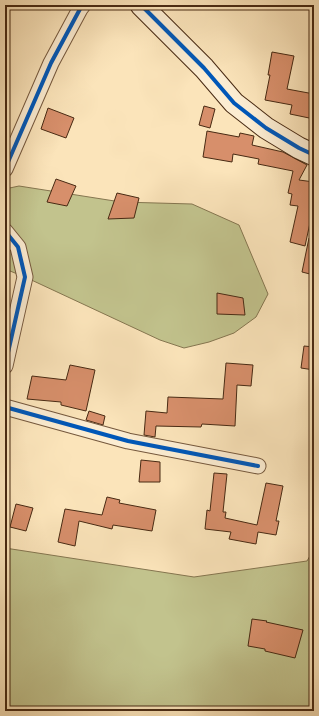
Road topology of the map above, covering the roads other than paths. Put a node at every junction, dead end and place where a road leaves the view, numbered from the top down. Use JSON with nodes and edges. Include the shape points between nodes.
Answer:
{"nodes":[{"id":1,"x":82,"y":5,"type":"edge"},
{"id":2,"x":141,"y":5,"type":"edge"},
{"id":3,"x":314,"y":155,"type":"edge"},
{"id":4,"x":5,"y":169,"type":"edge"},
{"id":5,"x":5,"y":231,"type":"edge"},
{"id":6,"x":5,"y":366,"type":"edge"},
{"id":7,"x":5,"y":408,"type":"edge"},
{"id":8,"x":258,"y":466,"type":"dead end"}],
"edges":[{"from":1,"to":4,"type":"street","via":[[51,63]]},
{"from":2,"to":3,"type":"street","via":[[204,68],[234,103],[266,128]]},
{"from":5,"to":6,"type":"street","via":[[18,247],[25,276]]},
{"from":7,"to":8,"type":"street","via":[[128,441]]}]}
